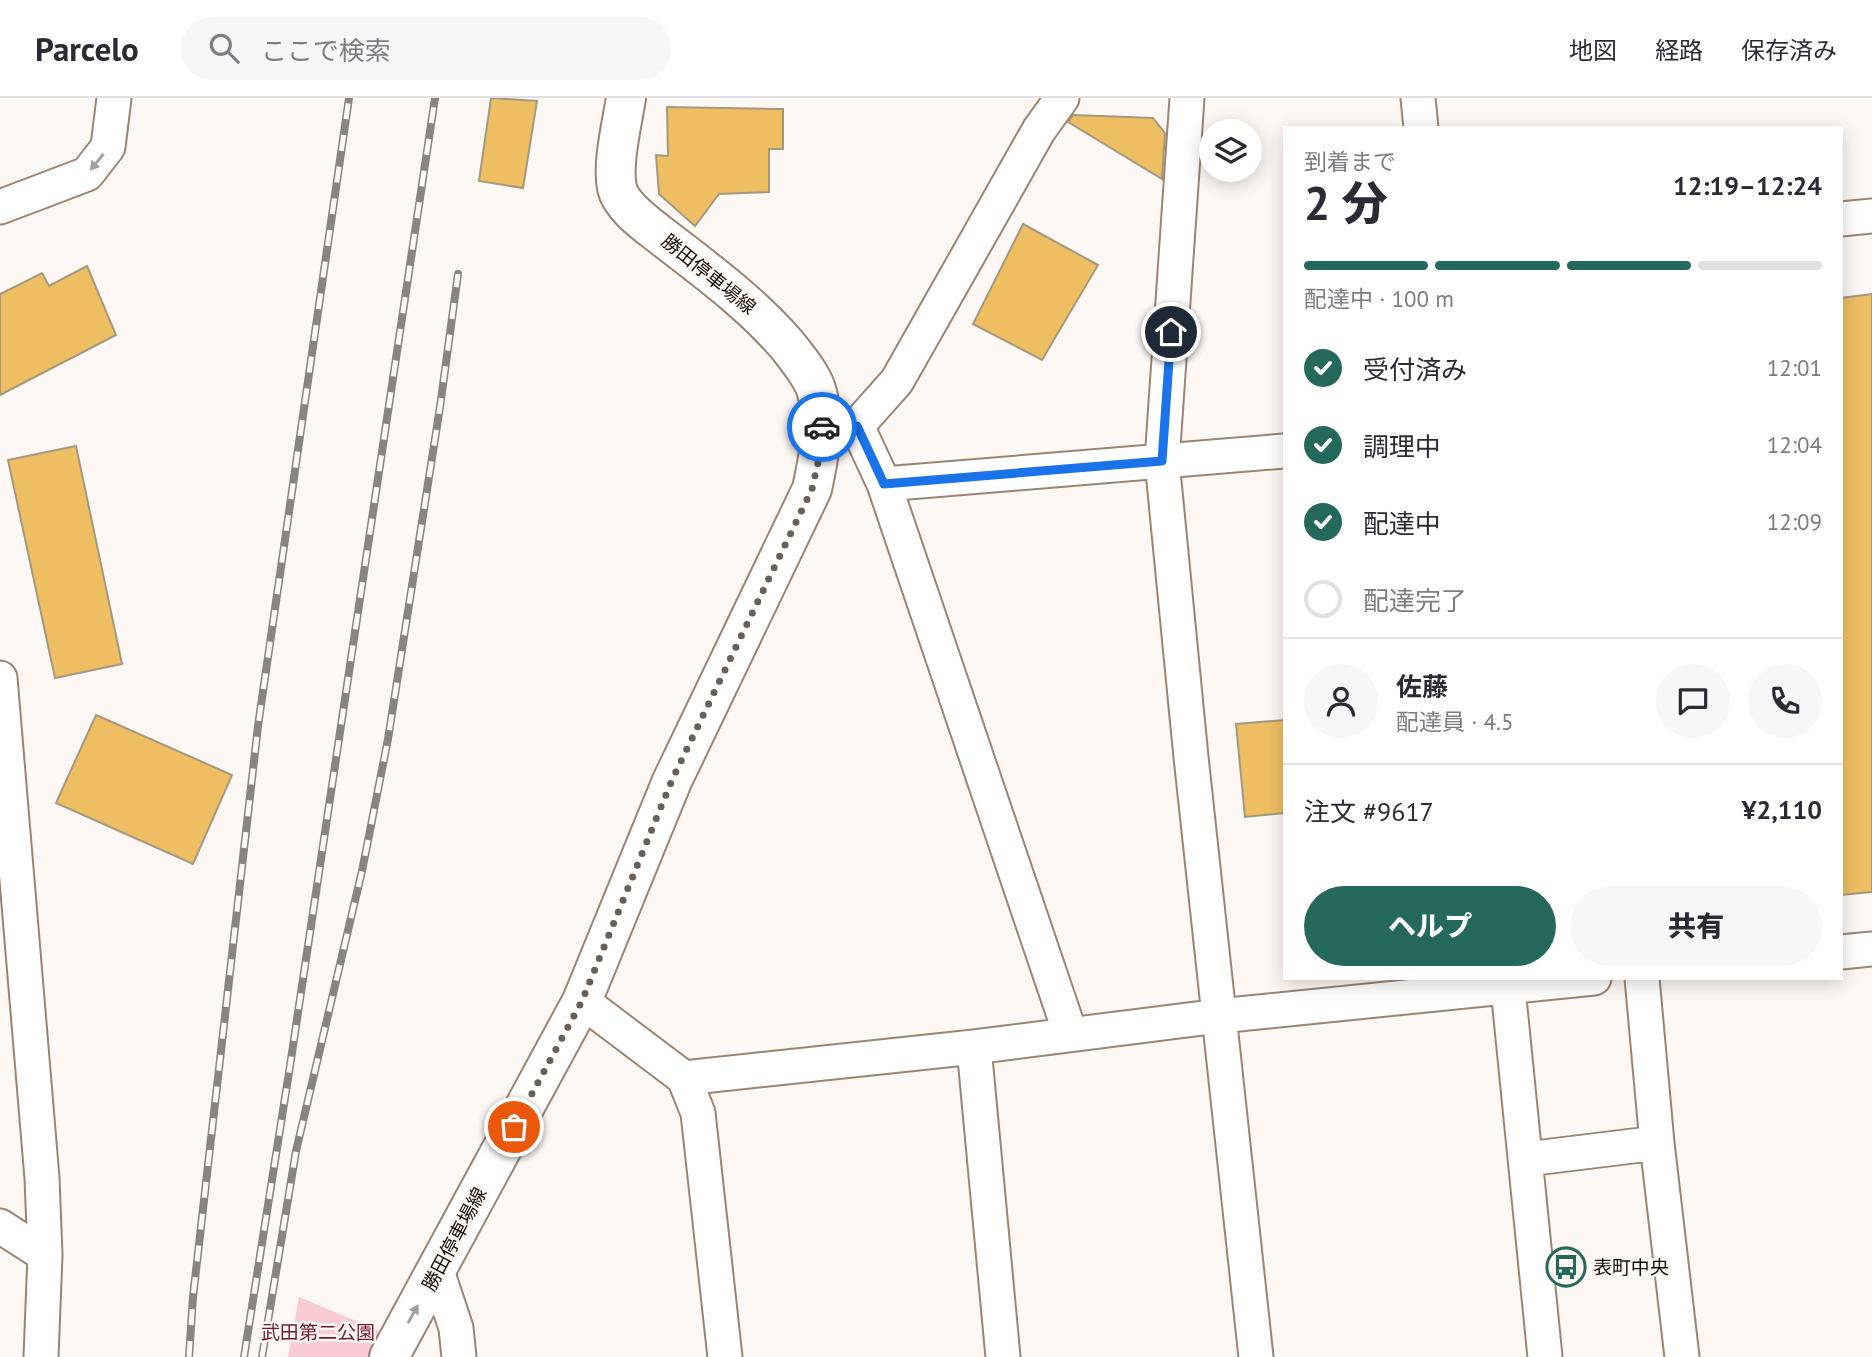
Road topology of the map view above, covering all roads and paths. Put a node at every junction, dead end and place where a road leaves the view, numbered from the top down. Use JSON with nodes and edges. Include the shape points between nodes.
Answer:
{"nodes":[{"id":1,"x":114,"y":98,"type":"edge"},
{"id":2,"x":626,"y":98,"type":"edge"},
{"id":3,"x":1062,"y":98,"type":"edge"},
{"id":4,"x":1186,"y":98,"type":"edge"},
{"id":5,"x":1418,"y":98,"type":"edge"},
{"id":6,"x":1421,"y":126,"type":"edge"},
{"id":7,"x":0,"y":207,"type":"edge"},
{"id":8,"x":1872,"y":216,"type":"edge"},
{"id":9,"x":1843,"y":219,"type":"edge"},
{"id":10,"x":839,"y":426,"type":"junction"},
{"id":11,"x":1283,"y":451,"type":"edge"},
{"id":12,"x":1162,"y":461,"type":"junction"},
{"id":13,"x":884,"y":484,"type":"junction"},
{"id":14,"x":0,"y":678,"type":"edge"},
{"id":15,"x":5,"y":806,"type":"edge"},
{"id":16,"x":1872,"y":948,"type":"edge"},
{"id":17,"x":1843,"y":952,"type":"edge"},
{"id":18,"x":1559,"y":980,"type":"edge"},
{"id":19,"x":1642,"y":980,"type":"edge"},
{"id":20,"x":1507,"y":983,"type":"edge"},
{"id":21,"x":582,"y":1001,"type":"junction"},
{"id":22,"x":1219,"y":1016,"type":"junction"},
{"id":23,"x":1070,"y":1033,"type":"junction"},
{"id":24,"x":974,"y":1047,"type":"junction"},
{"id":25,"x":684,"y":1078,"type":"junction"},
{"id":26,"x":1657,"y":1143,"type":"junction"},
{"id":27,"x":1527,"y":1159,"type":"junction"},
{"id":28,"x":0,"y":1226,"type":"edge"},
{"id":29,"x":45,"y":1255,"type":"junction"},
{"id":30,"x":437,"y":1271,"type":"junction"},
{"id":31,"x":41,"y":1357,"type":"edge"},
{"id":32,"x":389,"y":1357,"type":"edge"},
{"id":33,"x":459,"y":1357,"type":"edge"},
{"id":34,"x":725,"y":1357,"type":"edge"},
{"id":35,"x":1003,"y":1357,"type":"edge"},
{"id":36,"x":1256,"y":1357,"type":"edge"},
{"id":37,"x":1545,"y":1357,"type":"edge"},
{"id":38,"x":1682,"y":1357,"type":"edge"}],
"edges":[{"from":1,"to":7,"type":"street","one_way":true,"via":[[108,146],[87,174]]},
{"from":2,"to":10,"type":"main road","name":"勝田停車場線","via":[[617,190],[629,208],[745,301],[778,335],[804,366]]},
{"from":3,"to":10,"type":"street","via":[[1039,130],[897,381]]},
{"from":4,"to":12,"type":"street"},
{"from":5,"to":6,"type":"street"},
{"from":8,"to":9,"type":"street"},
{"from":10,"to":13,"type":"street"},
{"from":10,"to":21,"type":"main road","name":"勝田停車場線","via":[[820,454],[812,489],[672,780]]},
{"from":11,"to":12,"type":"street"},
{"from":12,"to":13,"type":"street"},
{"from":12,"to":22,"type":"street"},
{"from":13,"to":23,"type":"street"},
{"from":14,"to":15,"type":"street"},
{"from":15,"to":29,"type":"street","via":[[42,1178]]},
{"from":16,"to":17,"type":"street"},
{"from":18,"to":20,"type":"street"},
{"from":19,"to":26,"type":"street"},
{"from":20,"to":22,"type":"street"},
{"from":20,"to":27,"type":"street"},
{"from":21,"to":25,"type":"street"},
{"from":21,"to":30,"type":"main road","name":"勝田停車場線"},
{"from":22,"to":23,"type":"street"},
{"from":22,"to":36,"type":"street"},
{"from":23,"to":24,"type":"street"},
{"from":24,"to":25,"type":"street"},
{"from":24,"to":35,"type":"street"},
{"from":25,"to":34,"type":"street","via":[[698,1113]]},
{"from":26,"to":27,"type":"street"},
{"from":26,"to":38,"type":"street"},
{"from":27,"to":37,"type":"street"},
{"from":28,"to":29,"type":"street"},
{"from":29,"to":31,"type":"street"},
{"from":32,"to":30,"type":"main road","name":"勝田停車場線","one_way":true},
{"from":30,"to":33,"type":"street","via":[[456,1328]]}]}
